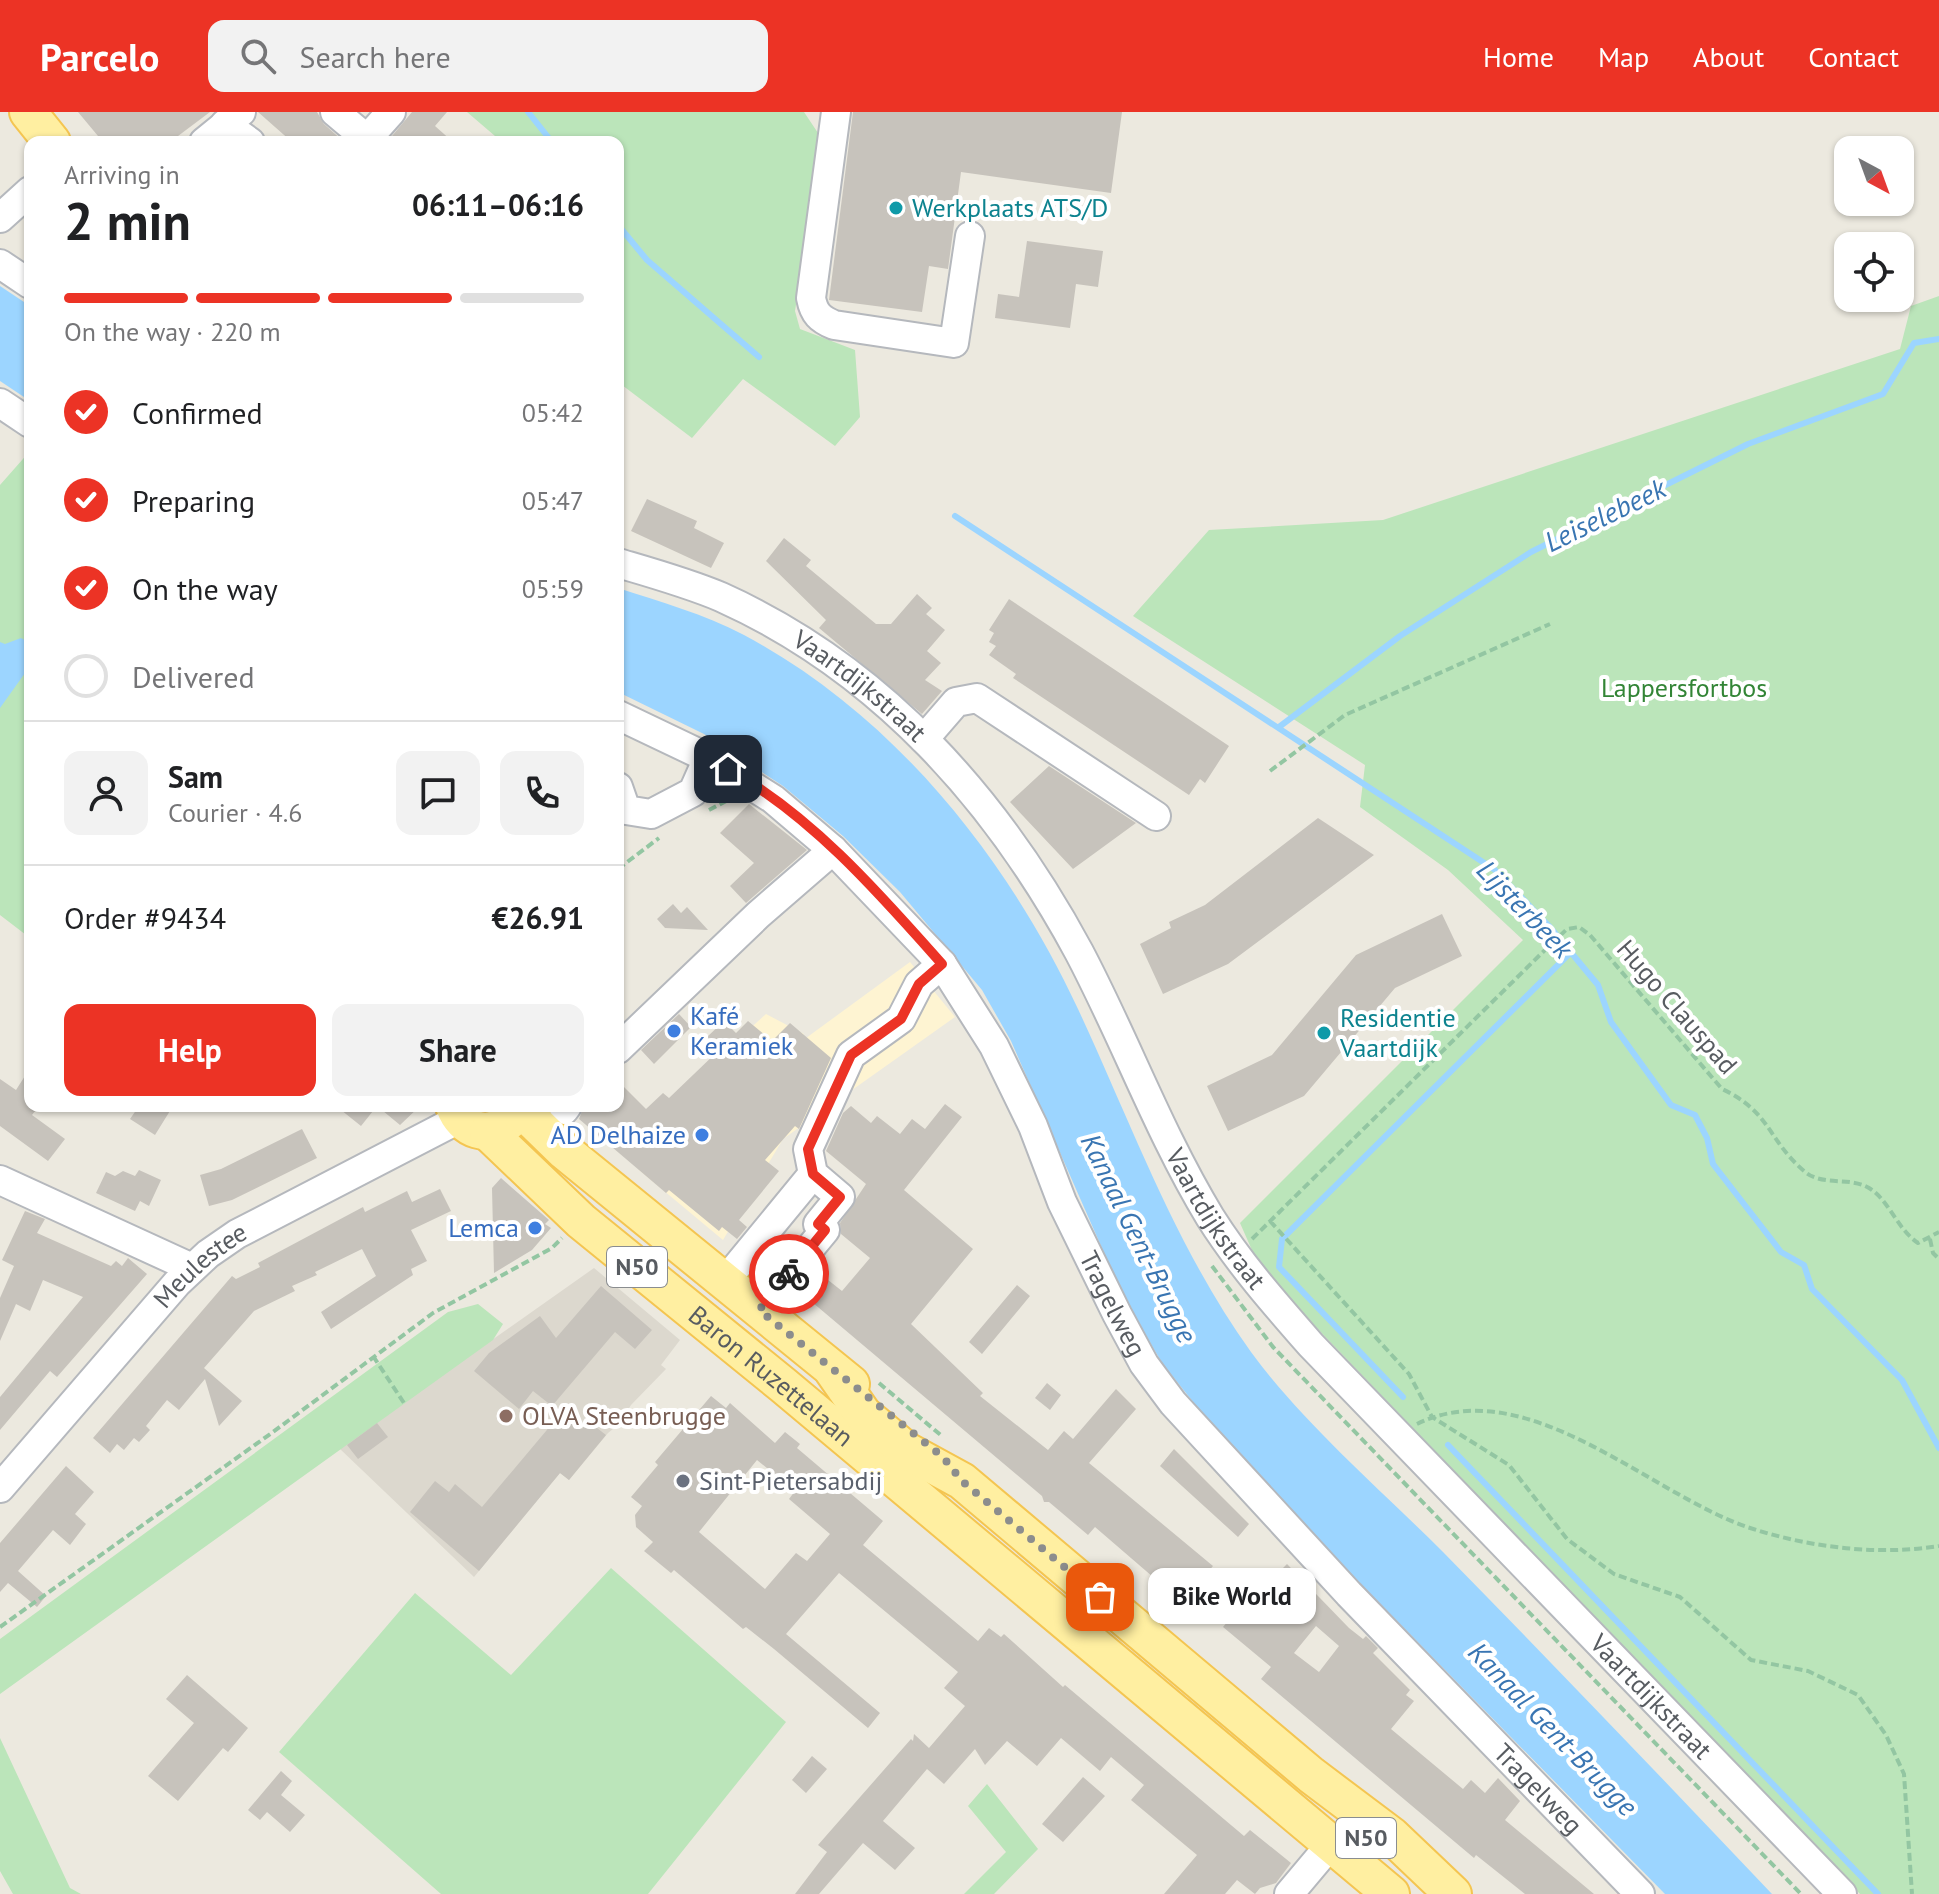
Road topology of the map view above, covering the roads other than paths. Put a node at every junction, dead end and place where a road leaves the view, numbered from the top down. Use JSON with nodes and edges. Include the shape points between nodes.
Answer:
{"nodes":[{"id":1,"x":28,"y":112,"type":"edge"},
{"id":2,"x":335,"y":112,"type":"edge"},
{"id":3,"x":836,"y":112,"type":"edge"},
{"id":4,"x":47,"y":136,"type":"edge"},
{"id":5,"x":363,"y":136,"type":"edge"},
{"id":6,"x":24,"y":196,"type":"edge"},
{"id":7,"x":0,"y":218,"type":"edge"},
{"id":8,"x":970,"y":236,"type":"dead end"},
{"id":9,"x":0,"y":264,"type":"edge"},
{"id":10,"x":24,"y":280,"type":"edge"},
{"id":11,"x":0,"y":403,"type":"edge"},
{"id":12,"x":24,"y":419,"type":"edge"},
{"id":13,"x":624,"y":565,"type":"edge"},
{"id":14,"x":624,"y":718,"type":"edge"},
{"id":15,"x":924,"y":739,"type":"junction"},
{"id":16,"x":708,"y":758,"type":"junction"},
{"id":17,"x":624,"y":804,"type":"edge"},
{"id":18,"x":1156,"y":816,"type":"dead end"},
{"id":19,"x":833,"y":850,"type":"junction"},
{"id":20,"x":942,"y":964,"type":"junction"},
{"id":21,"x":624,"y":1043,"type":"edge"},
{"id":22,"x":515,"y":1112,"type":"edge"},
{"id":23,"x":523,"y":1112,"type":"edge"},
{"id":24,"x":563,"y":1112,"type":"edge"},
{"id":25,"x":467,"y":1119,"type":"edge"},
{"id":26,"x":813,"y":1174,"type":"junction"},
{"id":27,"x":2,"y":1181,"type":"edge"},
{"id":28,"x":616,"y":1190,"type":"junction"},
{"id":29,"x":192,"y":1268,"type":"junction"},
{"id":30,"x":725,"y":1281,"type":"junction"},
{"id":31,"x":759,"y":1310,"type":"junction"},
{"id":32,"x":0,"y":1488,"type":"edge"},
{"id":33,"x":1331,"y":1844,"type":"junction"},
{"id":34,"x":1445,"y":1888,"type":"edge"},
{"id":35,"x":1289,"y":1894,"type":"edge"},
{"id":36,"x":1391,"y":1894,"type":"edge"},
{"id":37,"x":1640,"y":1894,"type":"edge"},
{"id":38,"x":1842,"y":1894,"type":"edge"}],
"edges":[{"from":1,"to":4,"type":"main road"},
{"from":2,"to":5,"type":"street"},
{"from":3,"to":8,"type":"street","via":[[811,298],[822,320],[954,343]]},
{"from":6,"to":7,"type":"street"},
{"from":9,"to":10,"type":"street"},
{"from":11,"to":12,"type":"street"},
{"from":13,"to":15,"type":"street","name":"Vaartdijkstraat","via":[[717,596],[784,630]]},
{"from":14,"to":16,"type":"street","name":"Tragelweg"},
{"from":15,"to":18,"type":"street","via":[[956,702],[977,698]]},
{"from":15,"to":38,"type":"street","name":"Vaartdijkstraat","via":[[967,782],[1025,862],[1091,976],[1198,1195],[1235,1255],[1311,1345]]},
{"from":16,"to":17,"type":"street","via":[[693,792],[651,814],[626,810]]},
{"from":16,"to":19,"type":"street","name":"Tragelweg","via":[[748,781]]},
{"from":19,"to":20,"type":"street","name":"Tragelweg"},
{"from":19,"to":21,"type":"street"},
{"from":20,"to":26,"type":"street","via":[[919,984],[901,1019],[851,1055],[808,1149]]},
{"from":20,"to":37,"type":"street","name":"Tragelweg","via":[[994,1046],[1117,1314],[1173,1403],[1349,1594]]},
{"from":22,"to":25,"type":"main road","number":"N50","via":[[501,1128]]},
{"from":23,"to":28,"type":"main road","name":"Baron Ruzettelaan","number":"N50"},
{"from":24,"to":28,"type":"main road","name":"Baron Ruzettelaan","number":"N50"},
{"from":25,"to":29,"type":"street","name":"Meulestee","via":[[237,1234]]},
{"from":25,"to":33,"type":"main road","name":"Baron Ruzettelaan","number":"N50","via":[[577,1225],[783,1385]]},
{"from":26,"to":30,"type":"street"},
{"from":26,"to":31,"type":"street","via":[[840,1197],[818,1224],[825,1230]]},
{"from":27,"to":29,"type":"street"},
{"from":28,"to":30,"type":"main road","name":"Baron Ruzettelaan","number":"N50"},
{"from":29,"to":32,"type":"street","name":"Meulestee"},
{"from":30,"to":31,"type":"main road","name":"Baron Ruzettelaan","number":"N50"},
{"from":31,"to":34,"type":"main road","name":"Baron Ruzettelaan","number":"N50","via":[[833,1371],[863,1414],[907,1451],[962,1481],[1311,1775],[1392,1836]]},
{"from":33,"to":35,"type":"street"},
{"from":33,"to":36,"type":"main road","name":"Baron Ruzettelaan","number":"N50"}]}
